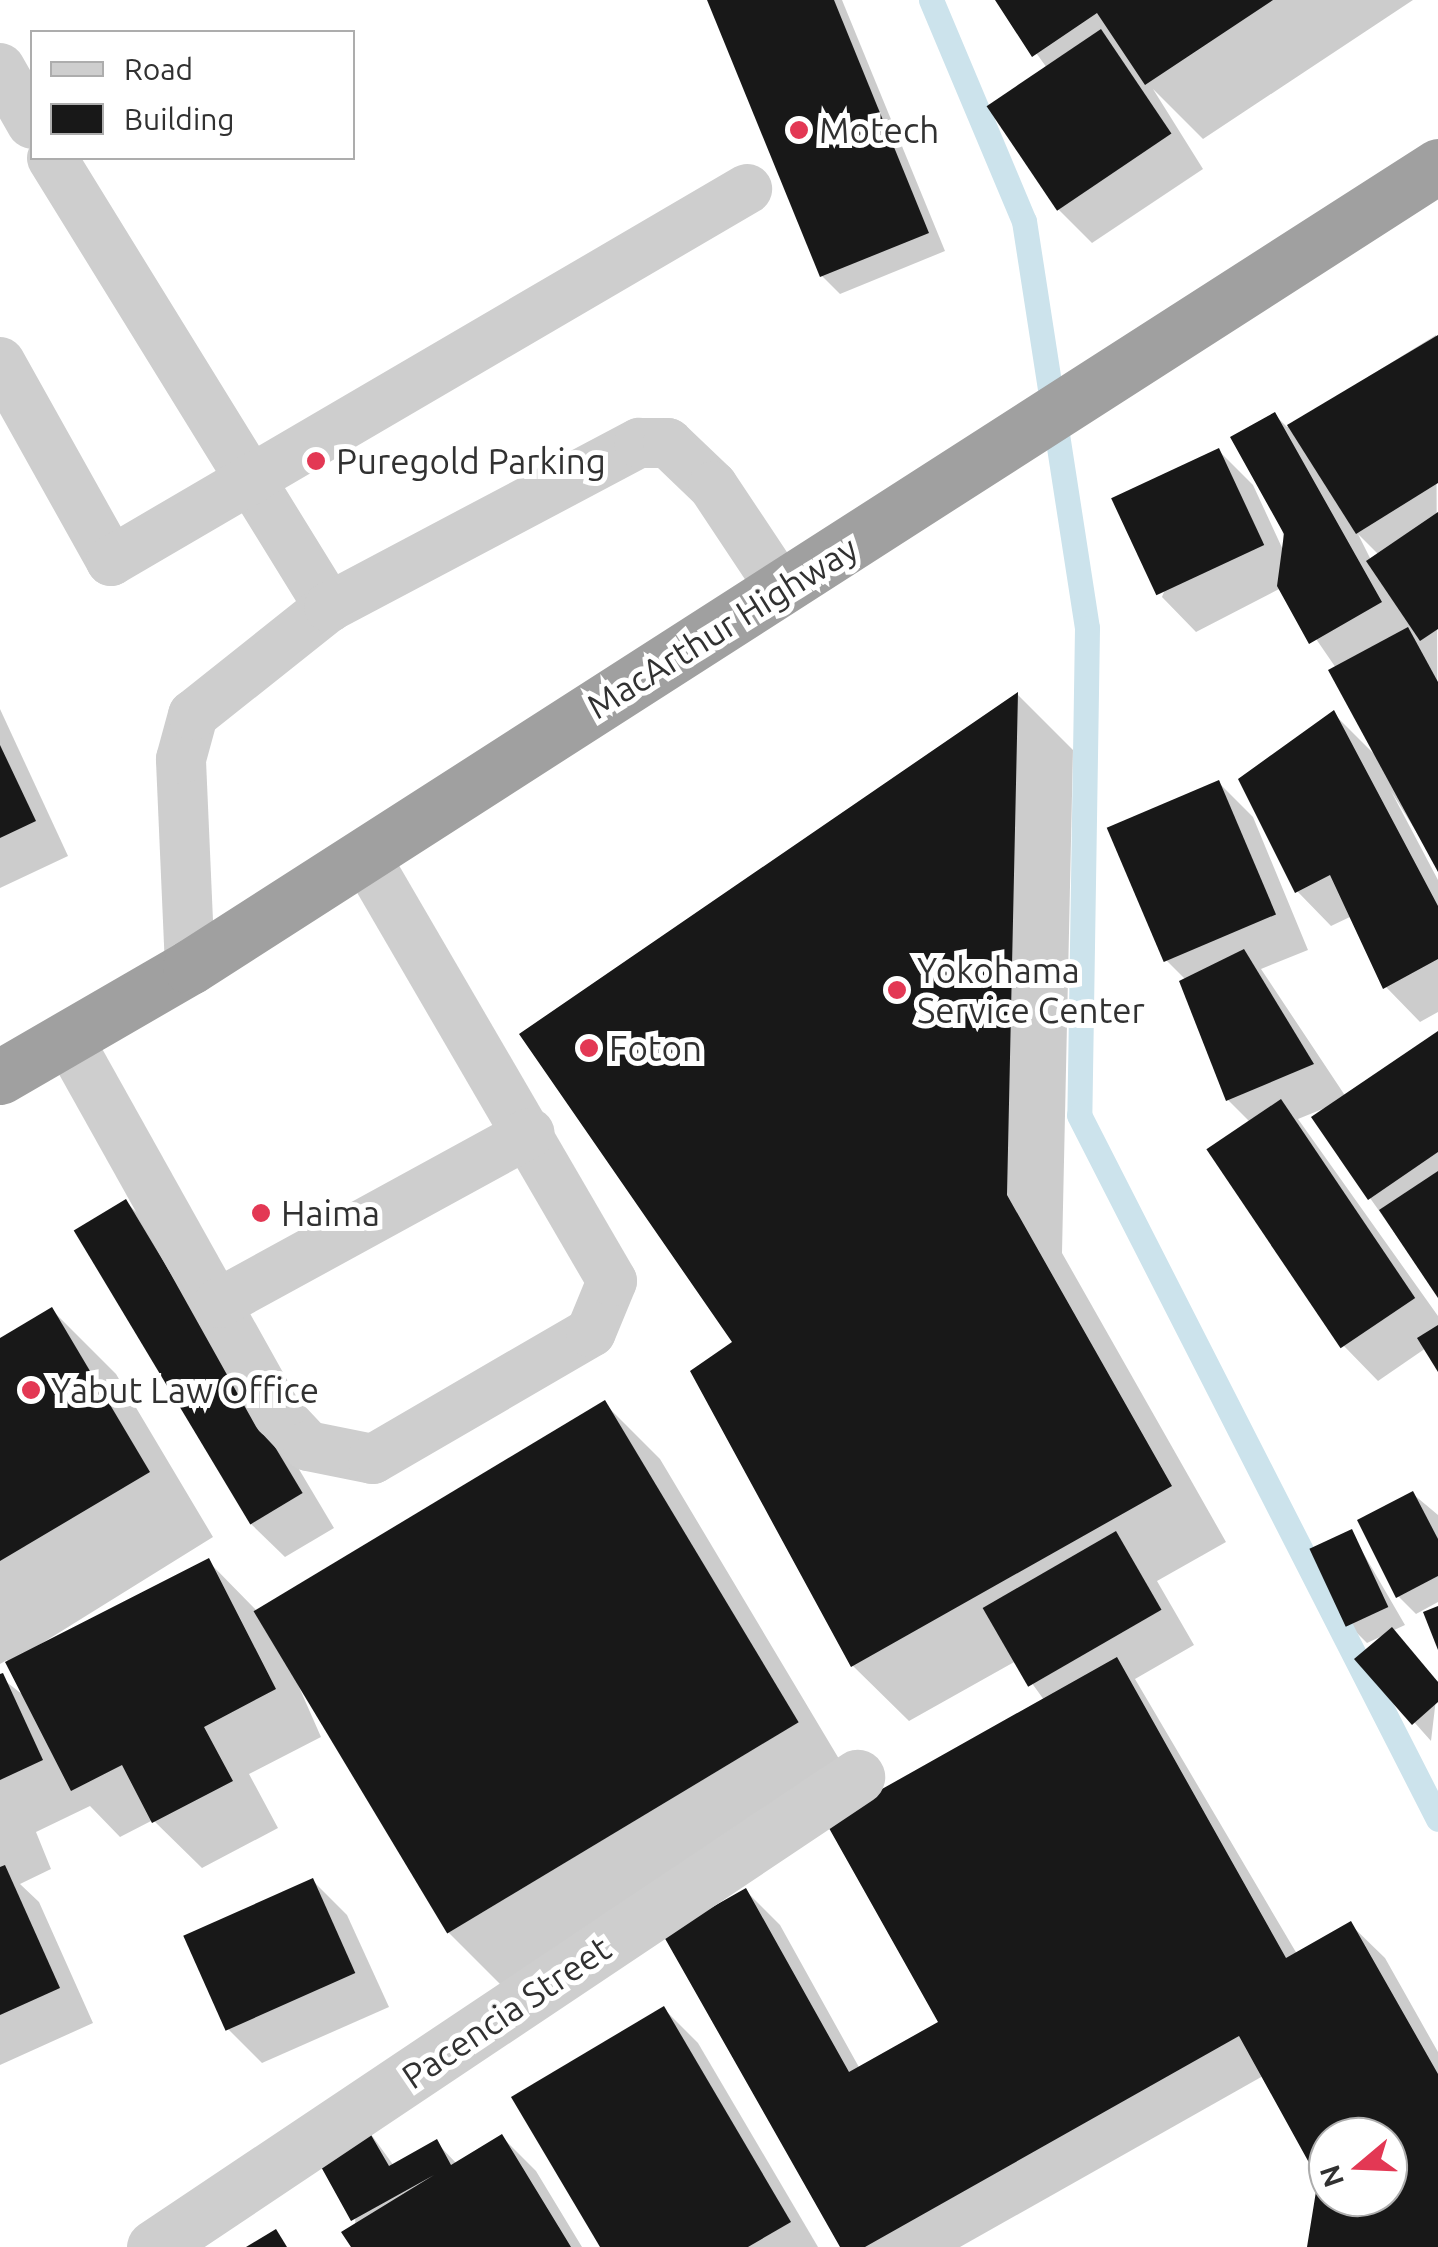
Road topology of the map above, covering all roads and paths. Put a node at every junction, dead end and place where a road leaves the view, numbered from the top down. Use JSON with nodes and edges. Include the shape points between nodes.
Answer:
{"nodes":[{"id":1,"x":0,"y":68,"type":"edge"},
{"id":2,"x":30,"y":120,"type":"edge"},
{"id":3,"x":53,"y":160,"type":"edge"},
{"id":4,"x":1438,"y":166,"type":"edge"},
{"id":5,"x":747,"y":189,"type":"dead end"},
{"id":6,"x":0,"y":362,"type":"edge"},
{"id":7,"x":255,"y":475,"type":"junction"},
{"id":8,"x":782,"y":590,"type":"junction"},
{"id":9,"x":328,"y":607,"type":"junction"},
{"id":10,"x":364,"y":856,"type":"junction"},
{"id":11,"x":190,"y":967,"type":"junction"},
{"id":12,"x":68,"y":1039,"type":"junction"},
{"id":13,"x":0,"y":1077,"type":"edge"},
{"id":14,"x":528,"y":1133,"type":"junction"},
{"id":15,"x":219,"y":1303,"type":"junction"},
{"id":16,"x":857,"y":1777,"type":"dead end"},
{"id":17,"x":154,"y":2247,"type":"edge"}],
"edges":[{"from":1,"to":2,"type":"lane"},
{"from":3,"to":7,"type":"lane"},
{"from":4,"to":8,"type":"highway","name":"MacArthur Highway"},
{"from":5,"to":7,"type":"lane"},
{"from":6,"to":7,"type":"lane","via":[[111,561]]},
{"from":7,"to":9,"type":"lane"},
{"from":8,"to":9,"type":"lane","via":[[714,486],[668,443],[639,443]]},
{"from":8,"to":10,"type":"highway","name":"MacArthur Highway"},
{"from":9,"to":11,"type":"lane","via":[[193,714],[180,759]]},
{"from":10,"to":11,"type":"highway","name":"MacArthur Highway"},
{"from":10,"to":14,"type":"lane"},
{"from":11,"to":12,"type":"highway","name":"MacArthur Highway"},
{"from":12,"to":13,"type":"highway","name":"MacArthur Highway"},
{"from":12,"to":15,"type":"lane"},
{"from":14,"to":15,"type":"lane"},
{"from":14,"to":15,"type":"lane","via":[[612,1282],[608,1307],[592,1332],[374,1458],[308,1446],[278,1414]]},
{"from":16,"to":17,"type":"street","name":"Pacencia Street"}]}
